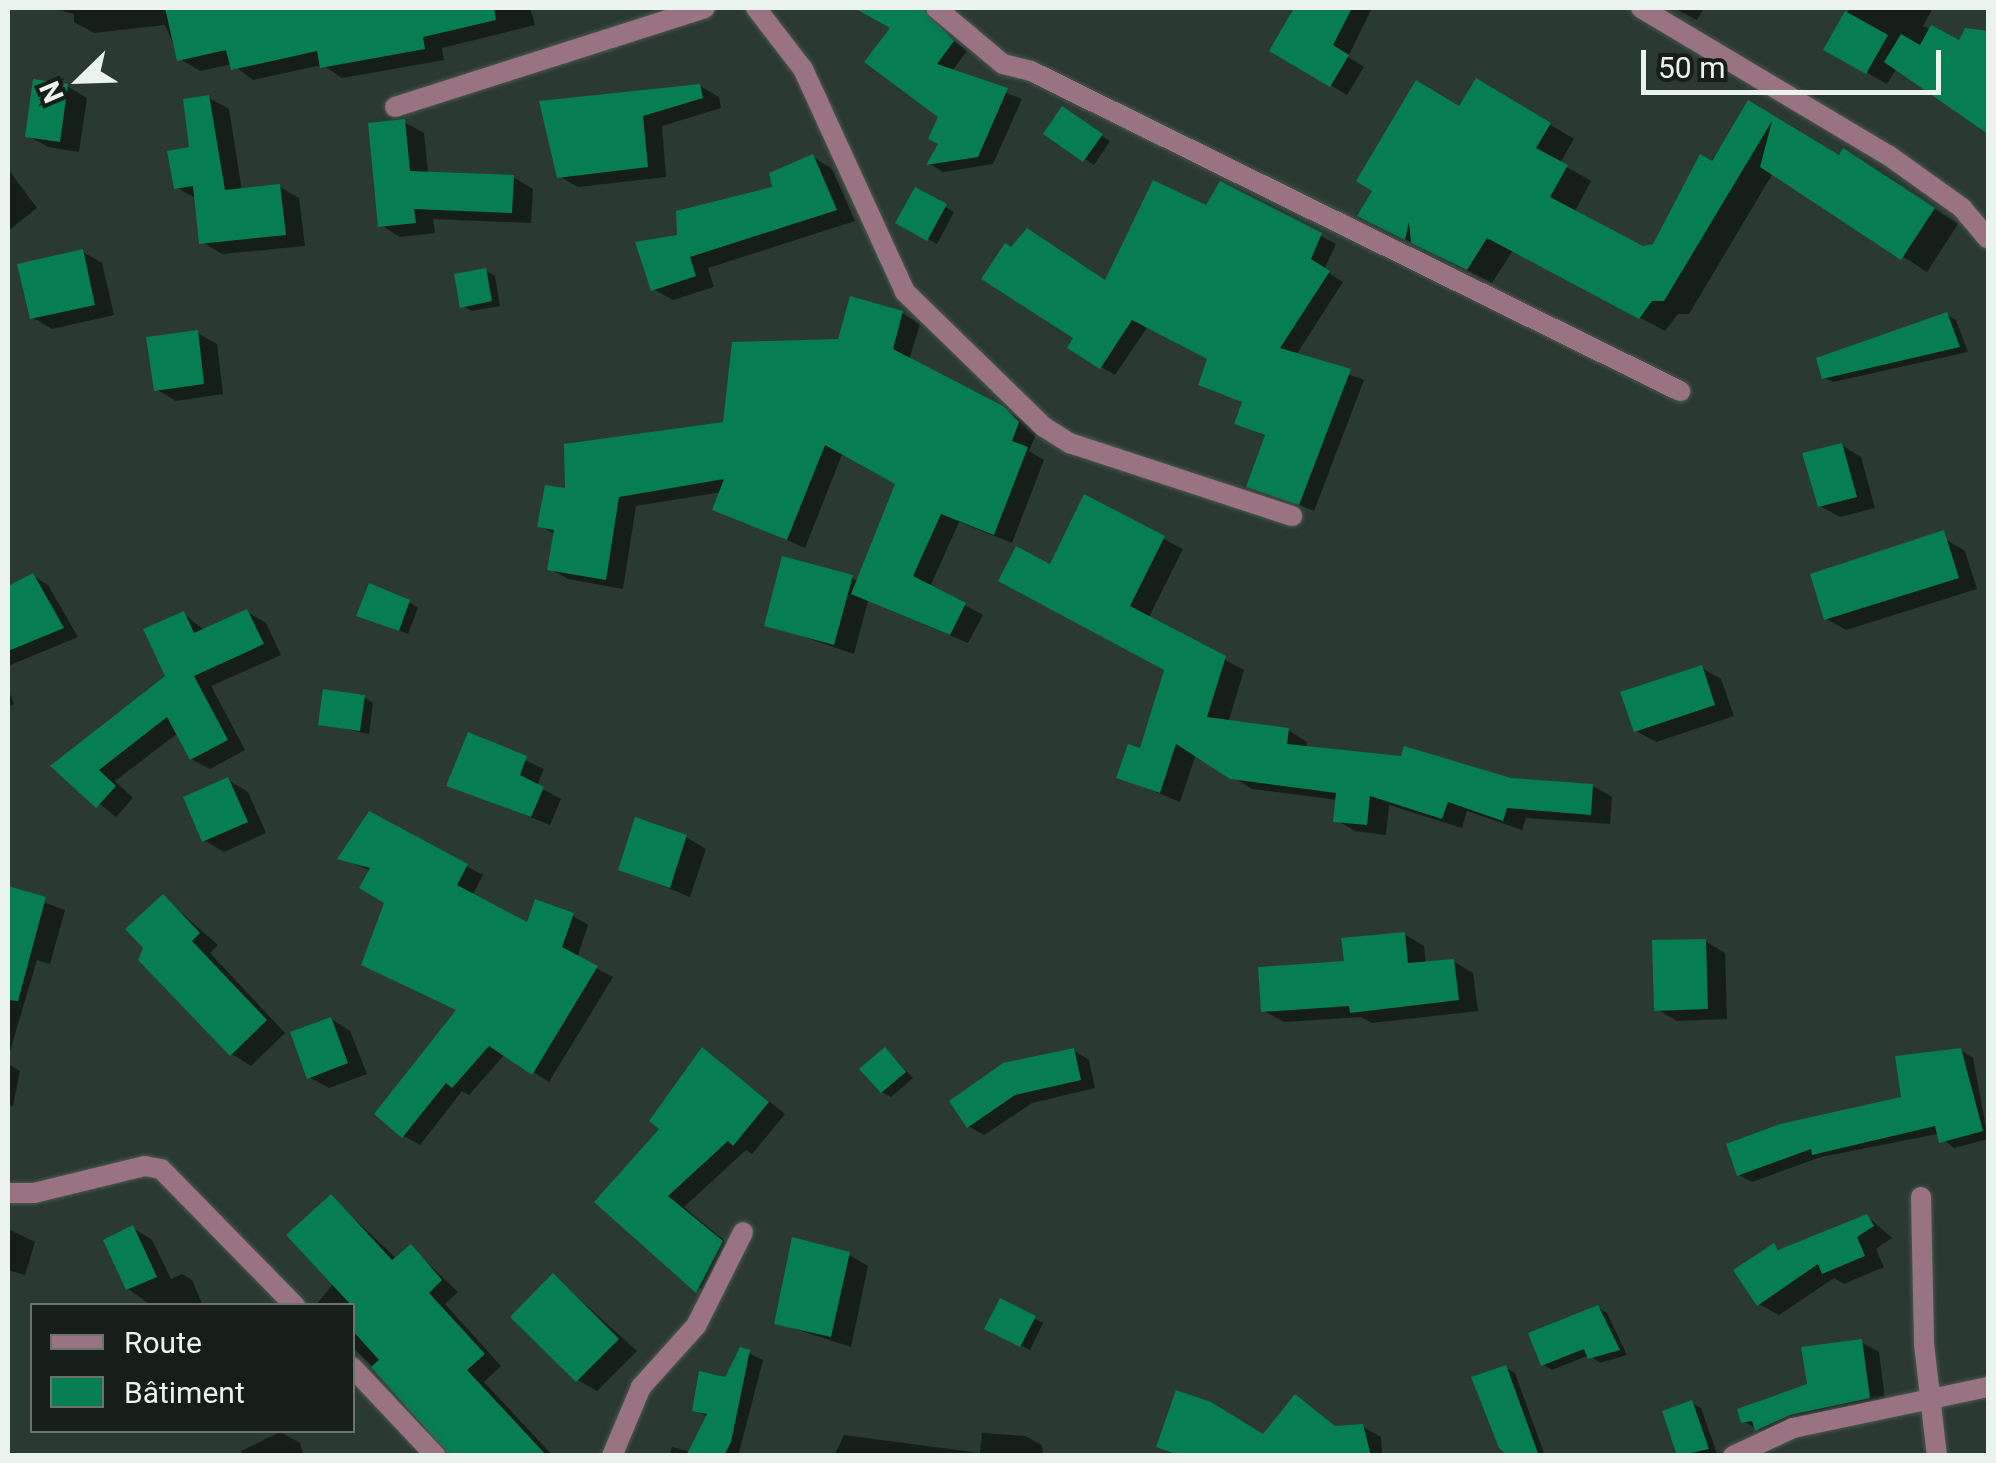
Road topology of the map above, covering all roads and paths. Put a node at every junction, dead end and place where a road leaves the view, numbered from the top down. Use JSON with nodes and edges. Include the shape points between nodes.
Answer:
{"nodes":[{"id":1,"x":705,"y":8,"type":"edge"},
{"id":2,"x":756,"y":8,"type":"edge"},
{"id":3,"x":936,"y":8,"type":"edge"},
{"id":4,"x":1640,"y":8,"type":"edge"},
{"id":5,"x":395,"y":107,"type":"dead end"},
{"id":6,"x":1988,"y":239,"type":"edge"},
{"id":7,"x":1680,"y":391,"type":"dead end"},
{"id":8,"x":1292,"y":516,"type":"dead end"},
{"id":9,"x":8,"y":1192,"type":"edge"},
{"id":10,"x":1920,"y":1197,"type":"dead end"},
{"id":11,"x":743,"y":1232,"type":"dead end"},
{"id":12,"x":292,"y":1303,"type":"edge"},
{"id":13,"x":355,"y":1370,"type":"edge"},
{"id":14,"x":1988,"y":1388,"type":"edge"},
{"id":15,"x":1930,"y":1394,"type":"junction"},
{"id":16,"x":436,"y":1456,"type":"edge"},
{"id":17,"x":612,"y":1456,"type":"edge"},
{"id":18,"x":1733,"y":1456,"type":"edge"},
{"id":19,"x":1937,"y":1456,"type":"edge"}],
"edges":[{"from":1,"to":5,"type":"street"},
{"from":2,"to":8,"type":"street","via":[[803,69],[905,292],[1044,427],[1070,442]]},
{"from":3,"to":7,"type":"street","via":[[1003,64],[1031,71]]},
{"from":4,"to":6,"type":"street","via":[[1888,155],[1962,208]]},
{"from":9,"to":12,"type":"street","via":[[34,1193],[145,1166],[161,1169]]},
{"from":10,"to":15,"type":"street"},
{"from":11,"to":17,"type":"street","via":[[696,1326],[641,1387]]},
{"from":13,"to":16,"type":"street"},
{"from":14,"to":15,"type":"street"},
{"from":15,"to":18,"type":"street","via":[[1793,1428]]},
{"from":15,"to":19,"type":"street"}]}
